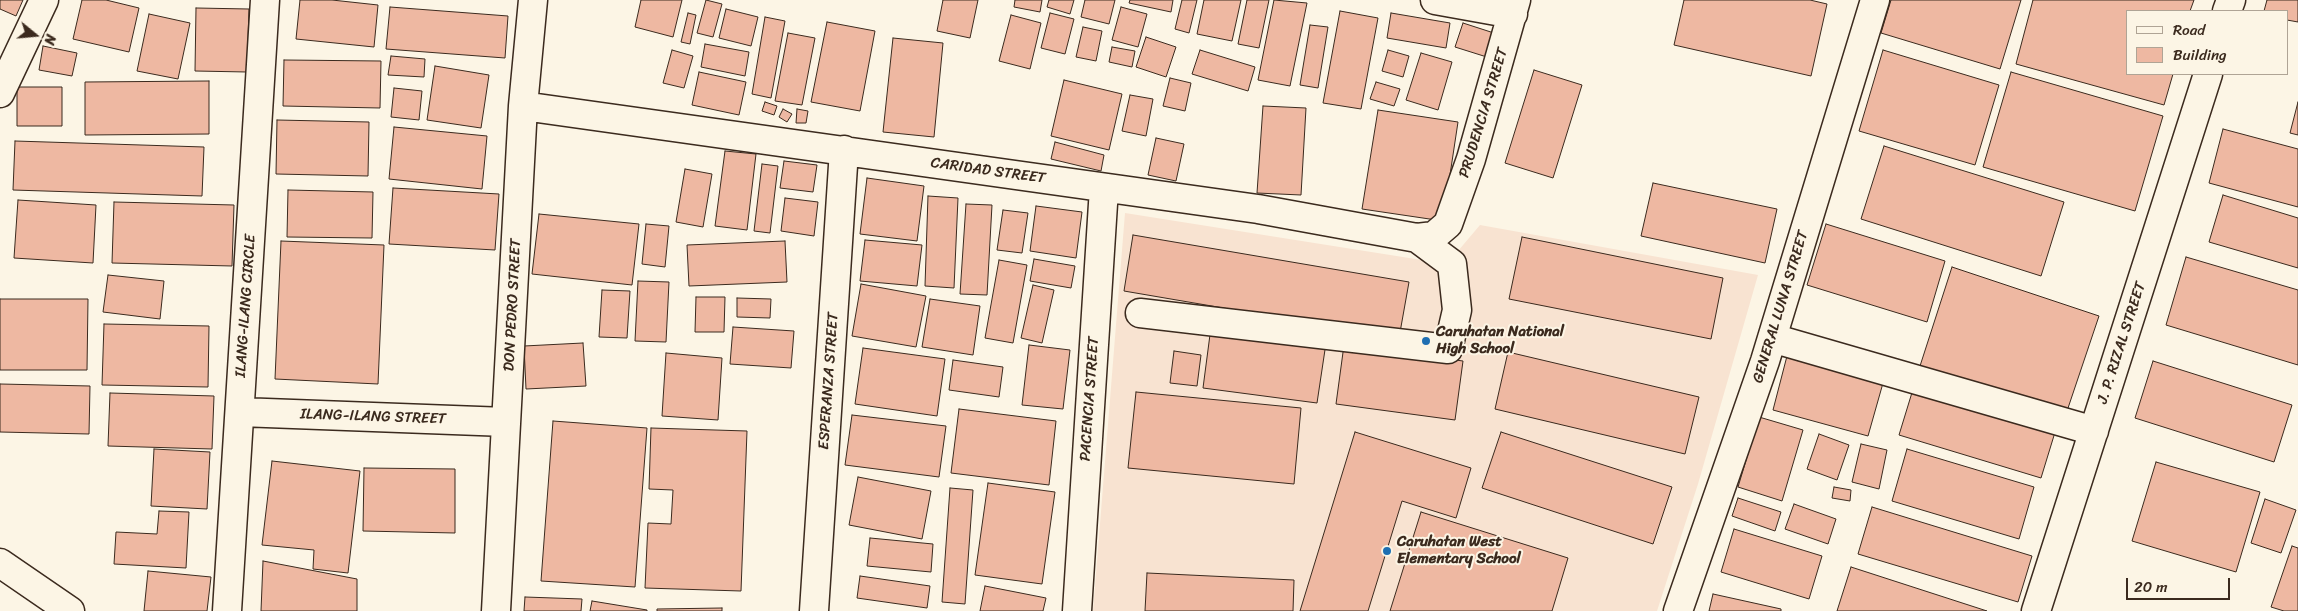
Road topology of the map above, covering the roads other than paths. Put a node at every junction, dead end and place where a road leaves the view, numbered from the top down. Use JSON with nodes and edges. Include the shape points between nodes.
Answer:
{"nodes":[{"id":1,"x":44,"y":0,"type":"edge"},
{"id":2,"x":265,"y":0,"type":"edge"},
{"id":3,"x":534,"y":0,"type":"edge"},
{"id":4,"x":1434,"y":0,"type":"edge"},
{"id":5,"x":1875,"y":0,"type":"edge"},
{"id":6,"x":1514,"y":7,"type":"edge"},
{"id":7,"x":2208,"y":75,"type":"edge"},
{"id":8,"x":0,"y":93,"type":"edge"},
{"id":9,"x":523,"y":106,"type":"junction"},
{"id":10,"x":844,"y":150,"type":"junction"},
{"id":11,"x":1104,"y":188,"type":"junction"},
{"id":12,"x":1448,"y":224,"type":"joint"},
{"id":13,"x":1417,"y":238,"type":"junction"},
{"id":14,"x":1140,"y":313,"type":"dead end"},
{"id":15,"x":1772,"y":338,"type":"junction"},
{"id":16,"x":240,"y":412,"type":"junction"},
{"id":17,"x":506,"y":422,"type":"junction"},
{"id":18,"x":2094,"y":431,"type":"junction"},
{"id":19,"x":0,"y":563,"type":"edge"},
{"id":20,"x":70,"y":611,"type":"edge"},
{"id":21,"x":227,"y":611,"type":"edge"},
{"id":22,"x":496,"y":611,"type":"edge"},
{"id":23,"x":814,"y":611,"type":"edge"},
{"id":24,"x":1077,"y":611,"type":"edge"},
{"id":25,"x":1678,"y":611,"type":"edge"},
{"id":26,"x":2036,"y":611,"type":"edge"}],
"edges":[{"from":1,"to":8,"type":"street"},
{"from":2,"to":16,"type":"street","name":"ILANG-ILANG CIRCLE"},
{"from":3,"to":9,"type":"street","name":"DON PEDRO STREET"},
{"from":4,"to":6,"type":"street"},
{"from":5,"to":15,"type":"street","name":"GENERAL LUNA STREET"},
{"from":6,"to":12,"type":"street","name":"PRUDENCIA STREET","via":[[1471,159]]},
{"from":7,"to":18,"type":"street","name":"J. P. RIZAL STREET"},
{"from":9,"to":10,"type":"street","name":"CARIDAD STREET"},
{"from":9,"to":17,"type":"street","name":"DON PEDRO STREET"},
{"from":10,"to":11,"type":"street","name":"CARIDAD STREET"},
{"from":10,"to":23,"type":"street","name":"ESPERANZA STREET"},
{"from":11,"to":13,"type":"street","name":"CARIDAD STREET","via":[[1258,209]]},
{"from":11,"to":24,"type":"street","name":"PACENCIA STREET"},
{"from":12,"to":13,"type":"street","name":"CARIDAD STREET","via":[[1434,236]]},
{"from":13,"to":14,"type":"street","via":[[1452,264],[1457,310],[1448,349]]},
{"from":15,"to":18,"type":"street"},
{"from":15,"to":25,"type":"street","name":"GENERAL LUNA STREET"},
{"from":16,"to":17,"type":"street","name":"ILANG-ILANG STREET"},
{"from":16,"to":21,"type":"street","name":"ILANG-ILANG CIRCLE"},
{"from":17,"to":22,"type":"street","name":"DON PEDRO STREET"},
{"from":18,"to":26,"type":"street","name":"J. P. RIZAL STREET"},
{"from":19,"to":20,"type":"street"}]}
